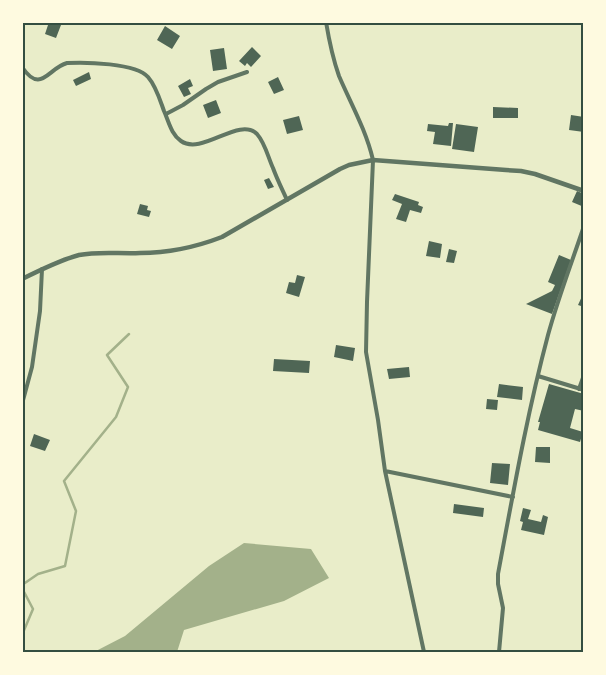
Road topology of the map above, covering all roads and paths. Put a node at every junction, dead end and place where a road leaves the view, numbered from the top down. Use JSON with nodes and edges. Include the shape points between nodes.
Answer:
{"nodes":[{"id":1,"x":326,"y":22,"type":"edge"},
{"id":2,"x":22,"y":67,"type":"edge"},
{"id":3,"x":247,"y":72,"type":"dead end"},
{"id":4,"x":166,"y":114,"type":"junction"},
{"id":5,"x":373,"y":160,"type":"junction"},
{"id":6,"x":584,"y":190,"type":"edge"},
{"id":7,"x":287,"y":200,"type":"junction"},
{"id":8,"x":584,"y":226,"type":"edge"},
{"id":9,"x":42,"y":269,"type":"junction"},
{"id":10,"x":22,"y":278,"type":"edge"},
{"id":11,"x":584,"y":375,"type":"edge"},
{"id":12,"x":538,"y":376,"type":"junction"},
{"id":13,"x":581,"y":390,"type":"edge"},
{"id":14,"x":22,"y":404,"type":"edge"},
{"id":15,"x":385,"y":471,"type":"junction"},
{"id":16,"x":513,"y":497,"type":"junction"},
{"id":17,"x":424,"y":652,"type":"edge"},
{"id":18,"x":499,"y":652,"type":"edge"}],
"edges":[{"from":1,"to":5,"type":"street","via":[[339,74],[364,130]]},
{"from":2,"to":4,"type":"street","via":[[36,80],[67,63],[134,68],[147,76],[154,86]]},
{"from":3,"to":4,"type":"street","via":[[218,82]]},
{"from":4,"to":7,"type":"street","via":[[172,130],[187,144],[198,144],[250,129],[264,145]]},
{"from":5,"to":6,"type":"street","via":[[521,171]]},
{"from":5,"to":7,"type":"street","via":[[349,165]]},
{"from":5,"to":15,"type":"street","via":[[366,352]]},
{"from":7,"to":9,"type":"street","via":[[204,244],[142,253],[78,256]]},
{"from":8,"to":12,"type":"street","via":[[548,334]]},
{"from":9,"to":10,"type":"street"},
{"from":9,"to":14,"type":"street","via":[[32,367]]},
{"from":11,"to":13,"type":"street"},
{"from":12,"to":13,"type":"street"},
{"from":12,"to":16,"type":"street"},
{"from":15,"to":16,"type":"street"},
{"from":15,"to":17,"type":"street"},
{"from":16,"to":18,"type":"street","via":[[498,574],[503,614]]}]}
